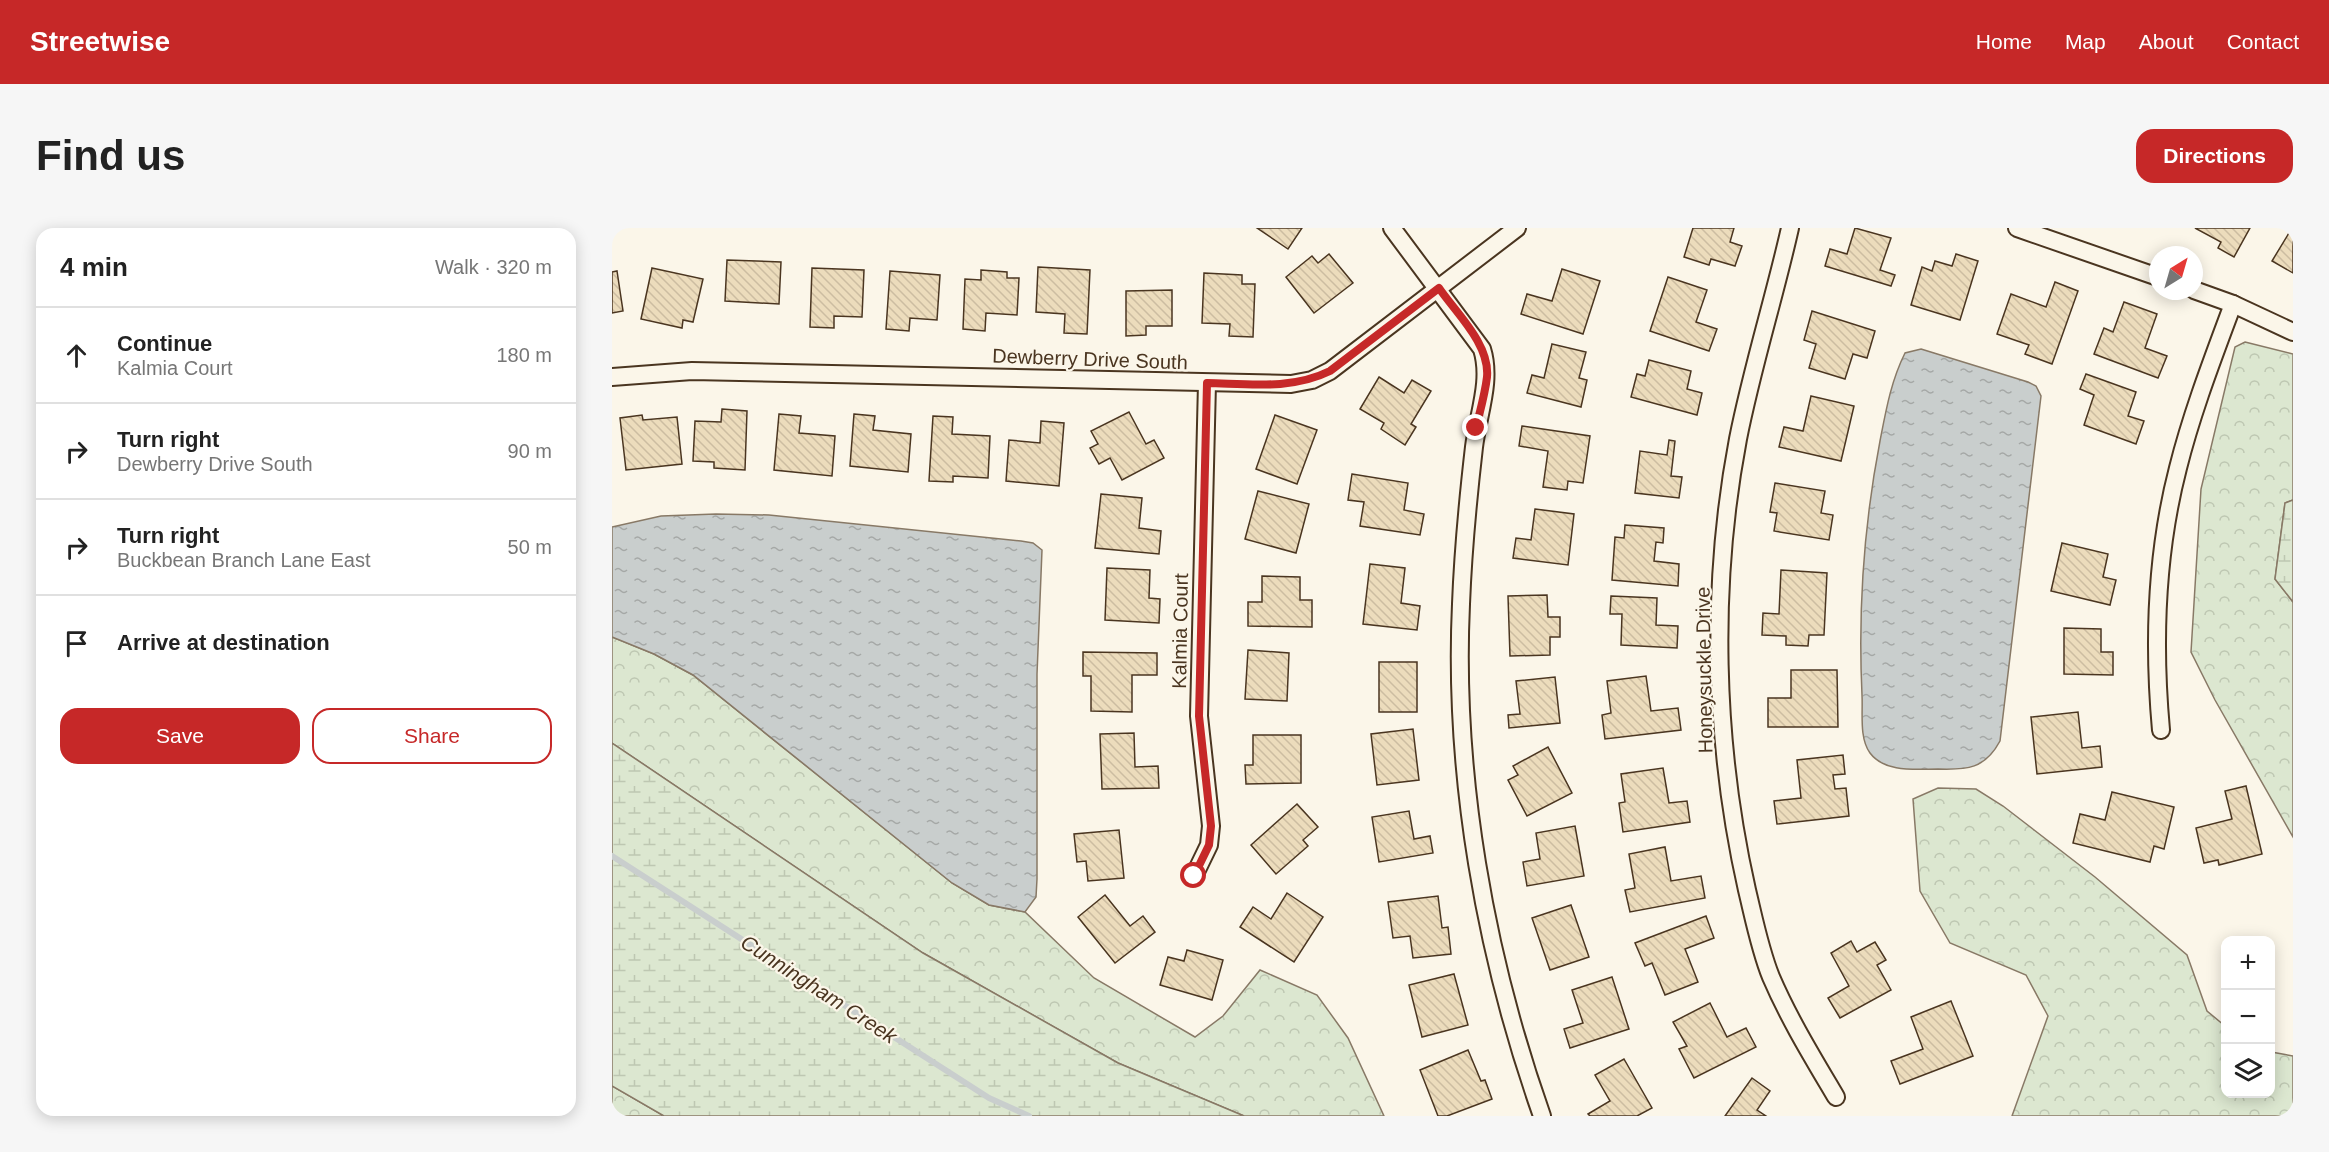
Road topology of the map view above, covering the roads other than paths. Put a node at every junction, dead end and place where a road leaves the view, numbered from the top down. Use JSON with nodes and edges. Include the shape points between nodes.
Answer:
{"nodes":[{"id":1,"x":1392,"y":228,"type":"edge"},
{"id":2,"x":1517,"y":228,"type":"edge"},
{"id":3,"x":1790,"y":228,"type":"edge"},
{"id":4,"x":2017,"y":228,"type":"edge"},
{"id":5,"x":2149,"y":274,"type":"edge"},
{"id":6,"x":1439,"y":288,"type":"junction"},
{"id":7,"x":2203,"y":293,"type":"edge"},
{"id":8,"x":2233,"y":304,"type":"junction"},
{"id":9,"x":2293,"y":332,"type":"edge"},
{"id":10,"x":612,"y":377,"type":"edge"},
{"id":11,"x":1207,"y":383,"type":"junction"},
{"id":12,"x":2161,"y":730,"type":"dead end"},
{"id":13,"x":1194,"y":876,"type":"dead end"},
{"id":14,"x":1836,"y":1097,"type":"dead end"},
{"id":15,"x":1542,"y":1116,"type":"edge"}],
"edges":[{"from":1,"to":6,"type":"street"},
{"from":2,"to":6,"type":"street","name":"Dewberry Drive South"},
{"from":3,"to":14,"type":"street","name":"Honeysuckle Drive","via":[[1755,362],[1726,522],[1721,606],[1723,725],[1731,806],[1758,938],[1788,1014]]},
{"from":4,"to":5,"type":"street"},
{"from":6,"to":11,"type":"street","name":"Dewberry Drive South","via":[[1330,371],[1312,380],[1292,384]]},
{"from":6,"to":15,"type":"street","via":[[1482,349],[1486,362],[1467,508],[1461,607],[1469,797],[1497,967]]},
{"from":7,"to":8,"type":"street"},
{"from":8,"to":9,"type":"street"},
{"from":8,"to":12,"type":"street","via":[[2191,420],[2167,519],[2156,633]]},
{"from":10,"to":11,"type":"street","name":"Dewberry Drive South","via":[[692,370]]},
{"from":11,"to":13,"type":"street","name":"Kalmia Court","via":[[1199,716],[1211,826],[1209,845]]}]}
